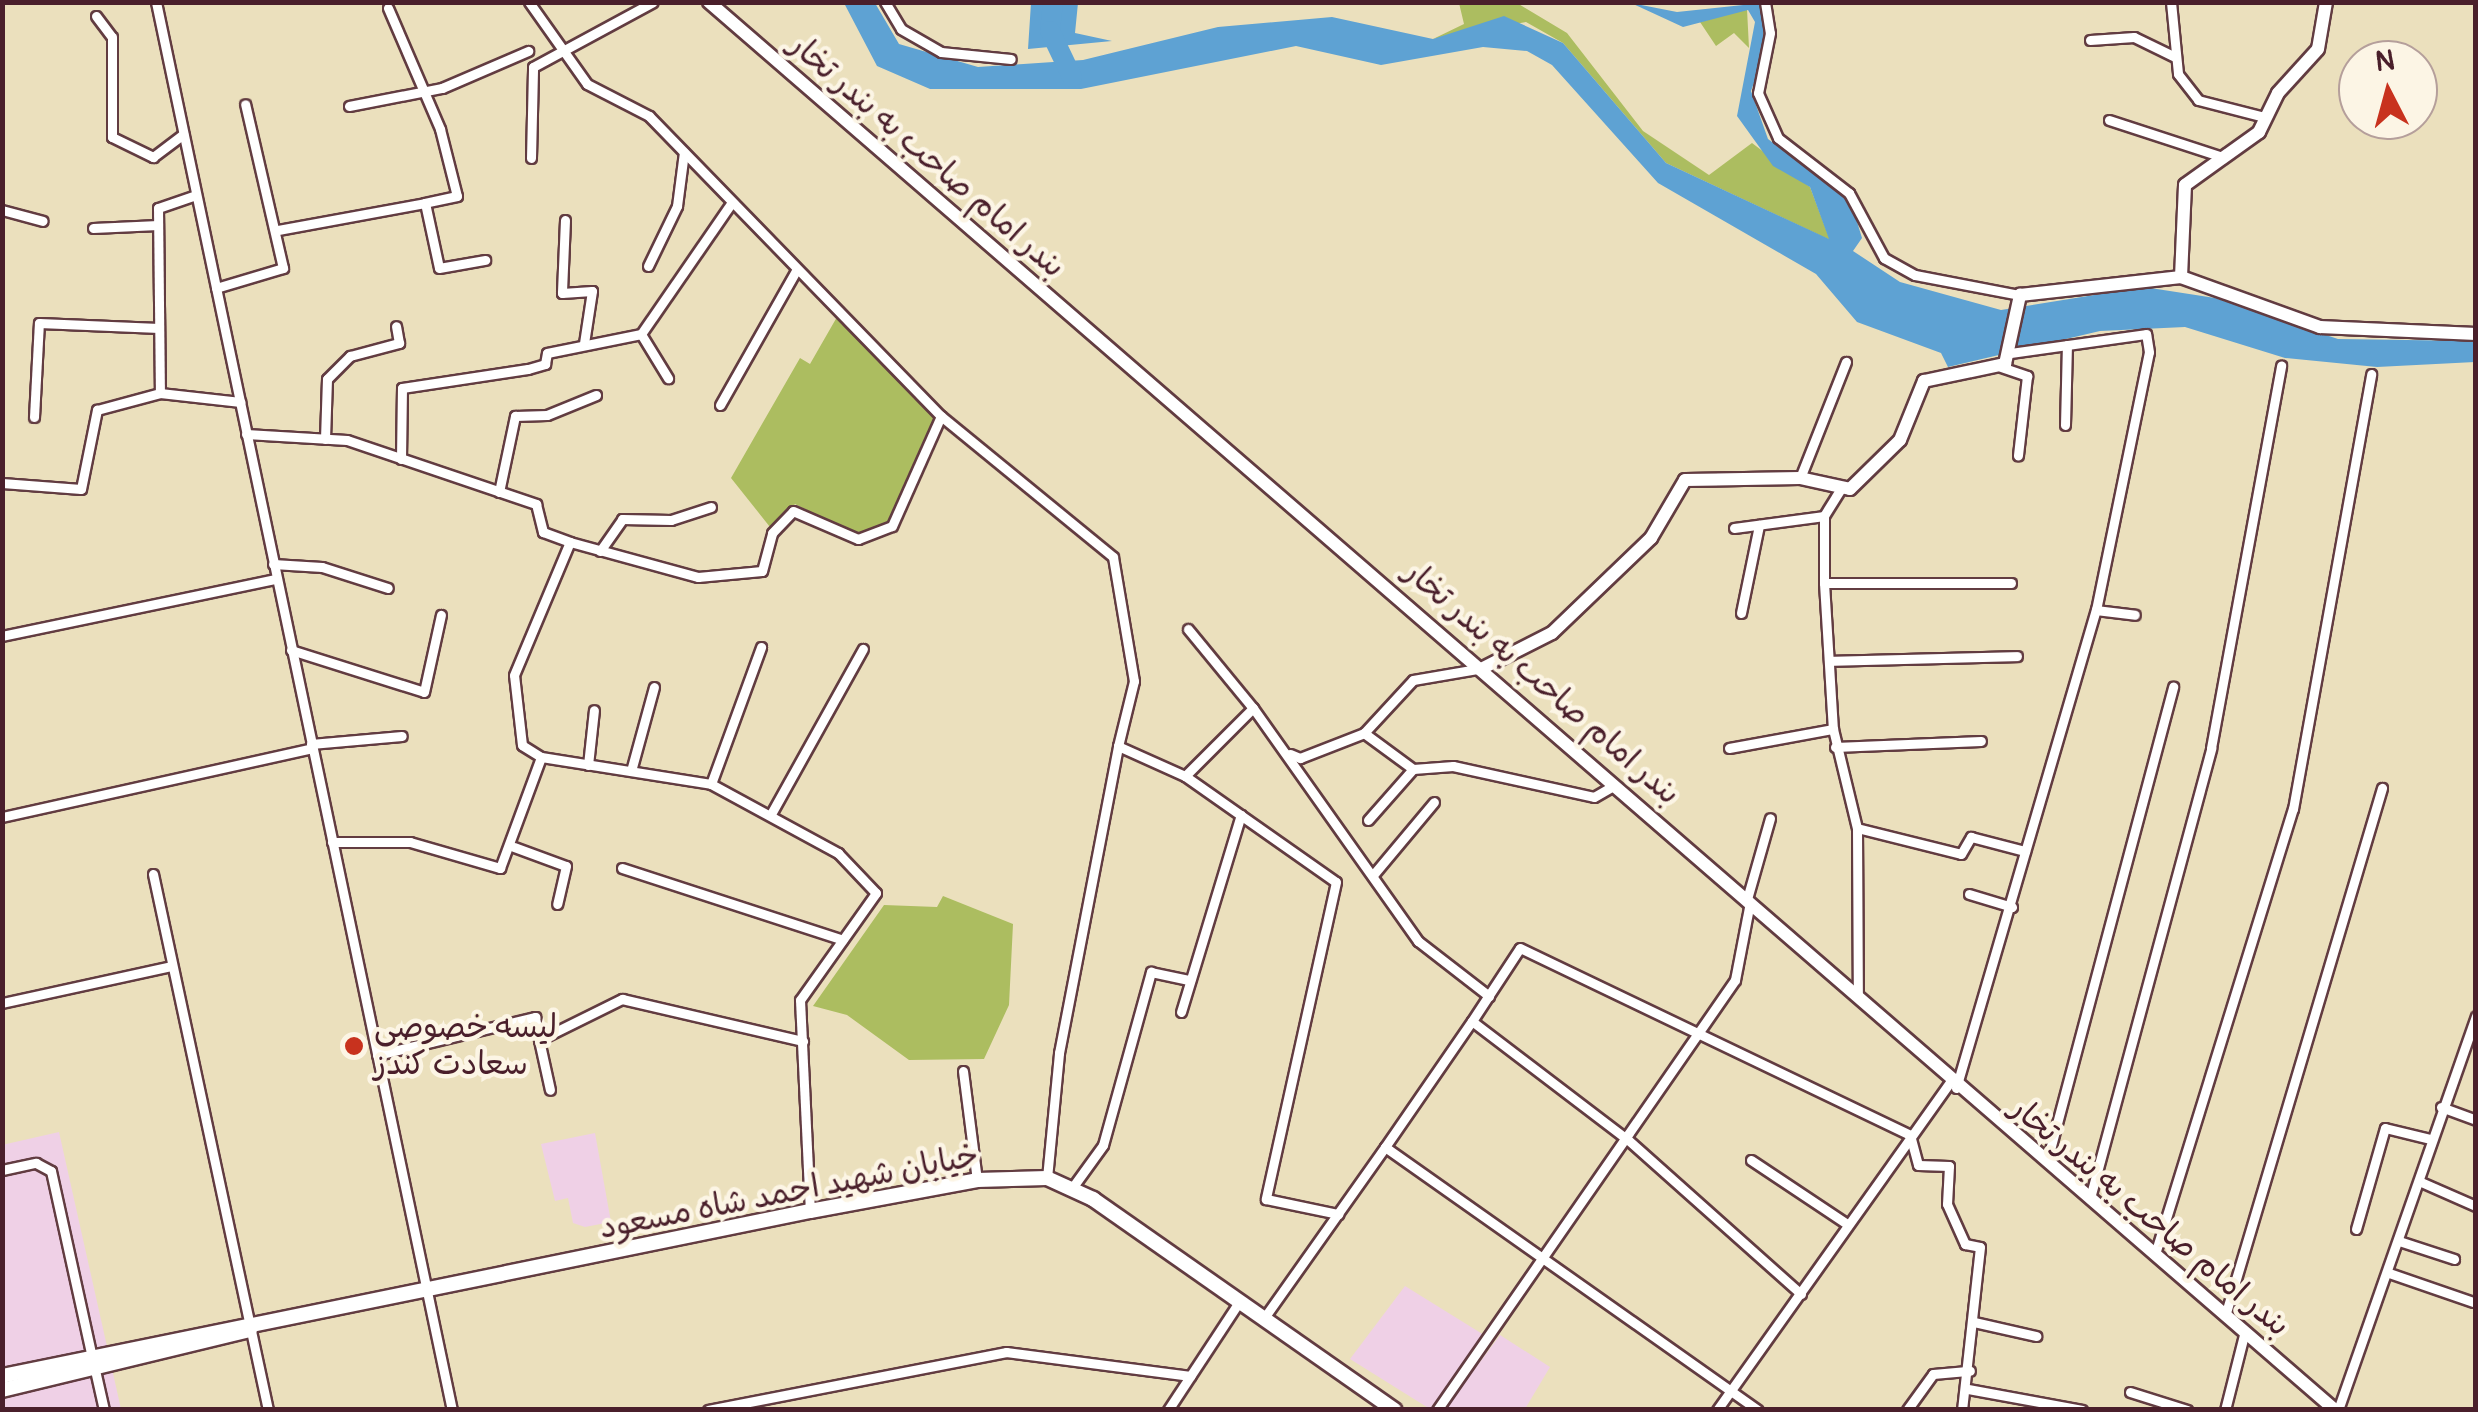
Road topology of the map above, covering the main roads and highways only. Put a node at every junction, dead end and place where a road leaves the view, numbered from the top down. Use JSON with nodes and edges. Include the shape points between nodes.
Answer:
{"nodes":[{"id":1,"x":708,"y":2,"type":"edge"},
{"id":2,"x":2326,"y":2,"type":"edge"},
{"id":3,"x":2181,"y":277,"type":"junction"},
{"id":4,"x":2476,"y":334,"type":"edge"},
{"id":5,"x":1483,"y":668,"type":"junction"},
{"id":6,"x":94,"y":1363,"type":"junction"},
{"id":7,"x":2,"y":1376,"type":"edge"},
{"id":8,"x":2,"y":1390,"type":"edge"},
{"id":9,"x":1392,"y":1409,"type":"edge"},
{"id":10,"x":2337,"y":1410,"type":"edge"}],
"edges":[{"from":1,"to":5,"type":"main road","name":"بندر امام صاحب به بندر تخار"},
{"from":2,"to":3,"type":"main road","via":[[2318,48],[2264,117],[2260,132],[2185,185]]},
{"from":3,"to":4,"type":"main road","via":[[2320,328]]},
{"from":3,"to":5,"type":"main road","via":[[2019,299],[2012,351],[2002,367],[1924,380],[1900,440],[1840,490],[1800,478],[1685,480],[1651,538],[1552,633]]},
{"from":5,"to":10,"type":"main road","name":"بندر امام صاحب به بندر تخار","via":[[1858,995],[1952,1086]]},
{"from":6,"to":7,"type":"main road","name":"خیابان شهید احمد شاه مسعود"},
{"from":6,"to":8,"type":"main road","name":"خیابان شهید احمد شاه مسعود"},
{"from":6,"to":9,"type":"main road","name":"خیابان شهید احمد شاه مسعود","via":[[810,1211],[977,1180],[1047,1178],[1072,1188]]}]}
